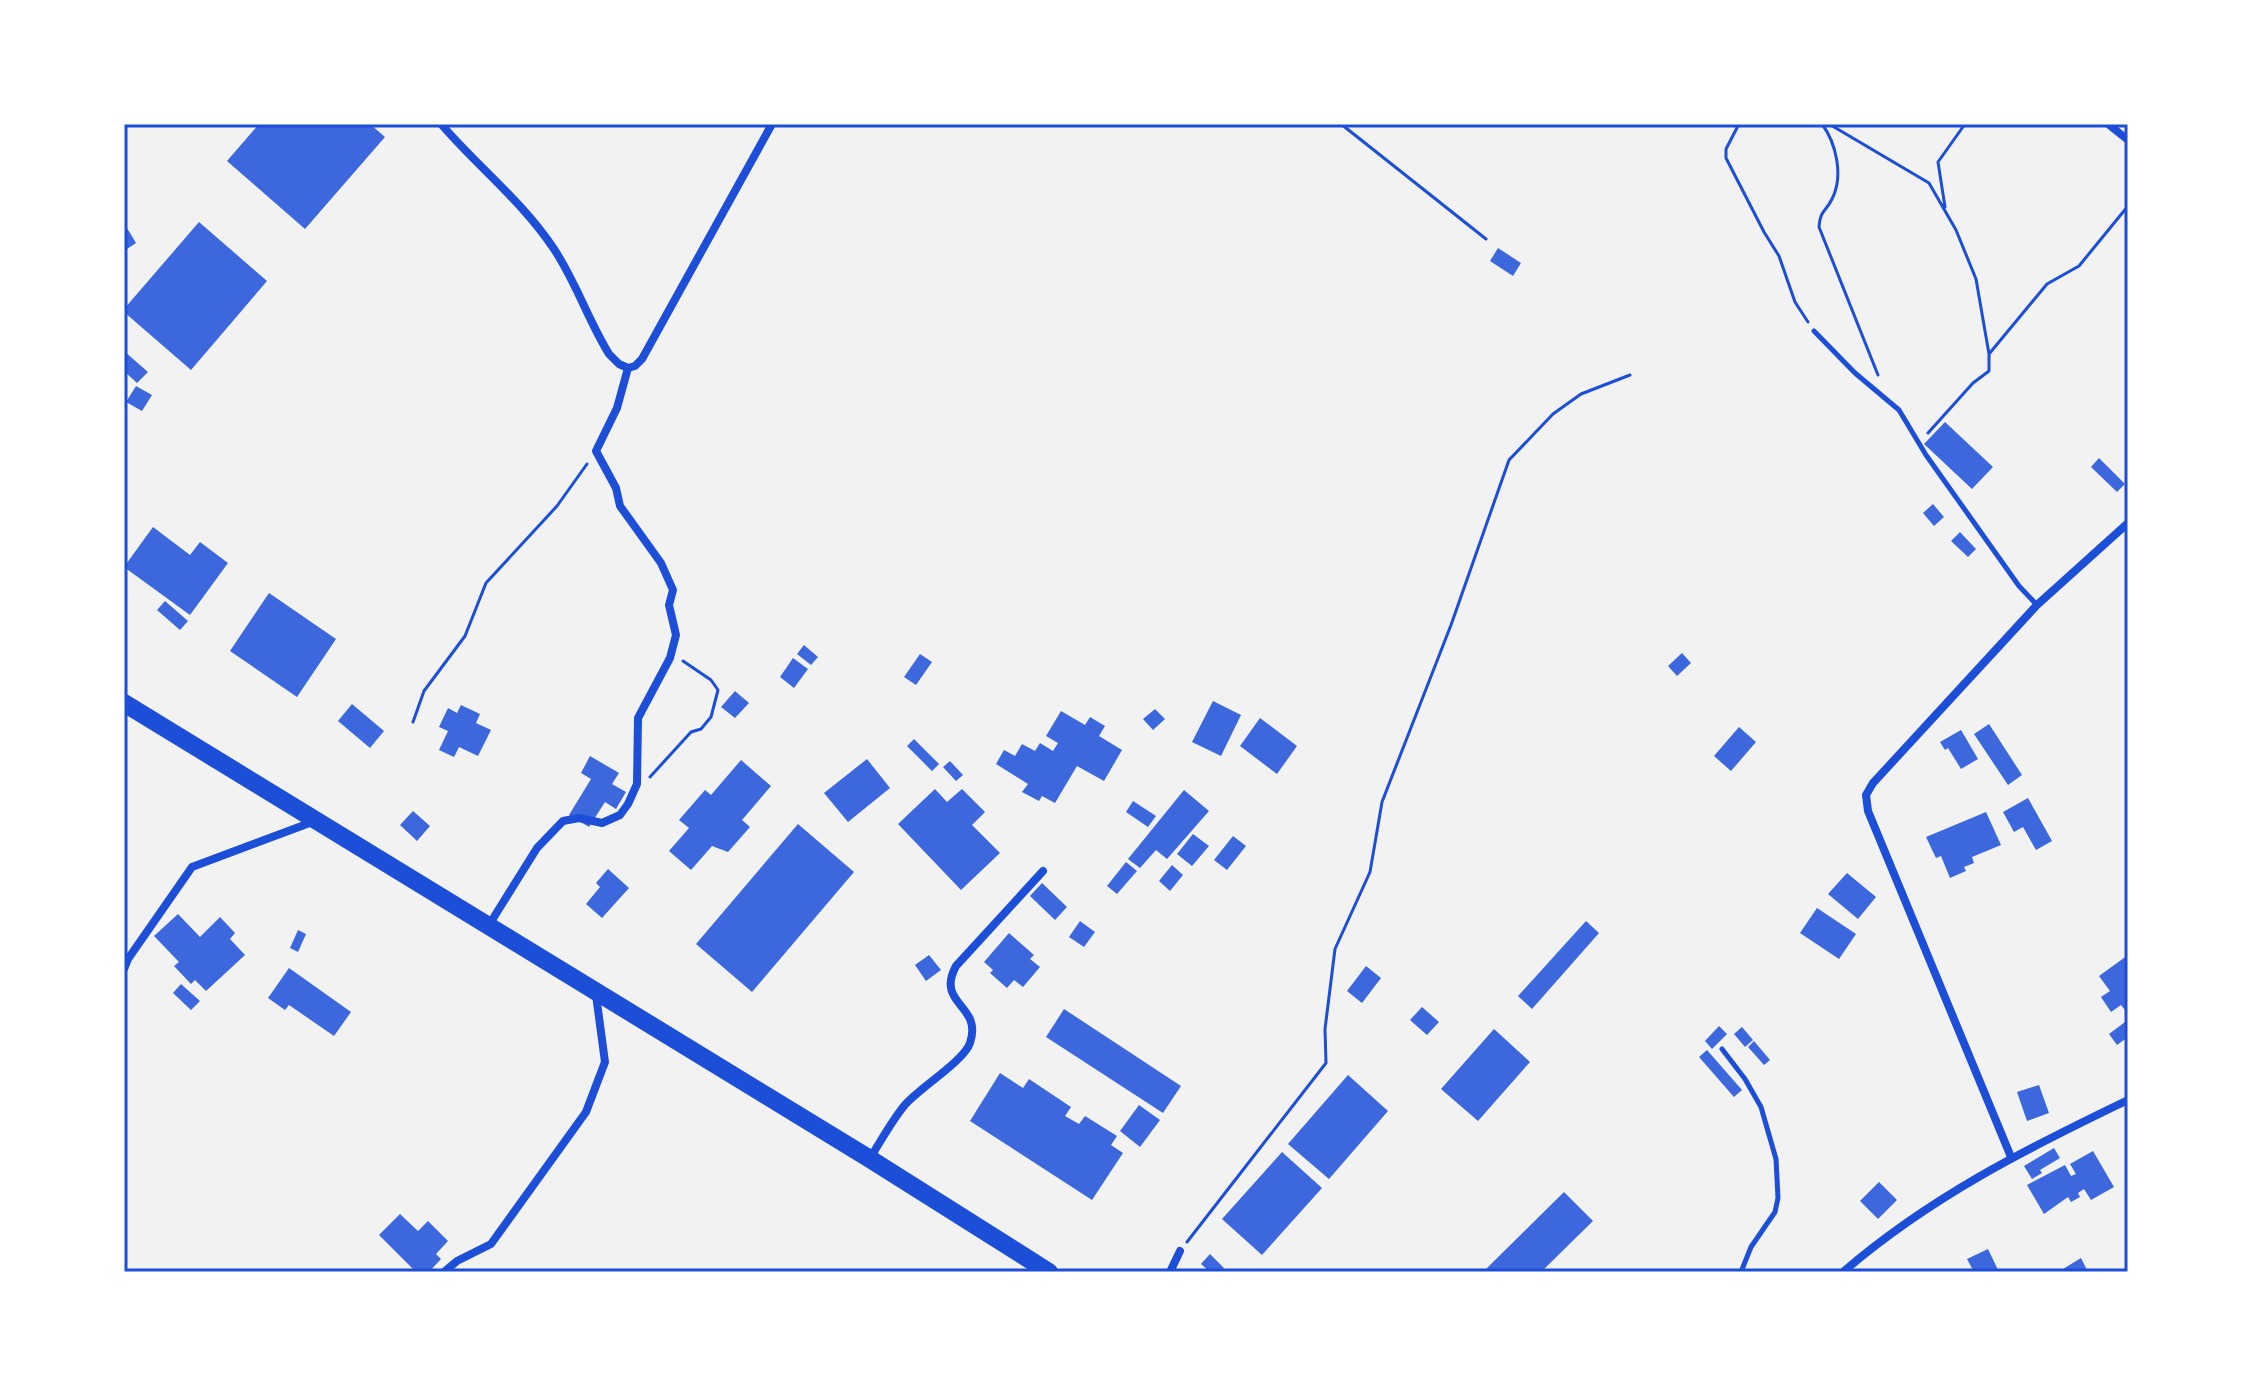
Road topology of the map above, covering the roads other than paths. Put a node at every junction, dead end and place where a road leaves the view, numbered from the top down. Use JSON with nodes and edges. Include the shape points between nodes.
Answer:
{"nodes":[{"id":1,"x":441,"y":124,"type":"edge"},
{"id":2,"x":772,"y":124,"type":"edge"},
{"id":3,"x":2108,"y":124,"type":"edge"},
{"id":4,"x":2128,"y":140,"type":"edge"},
{"id":5,"x":1814,"y":331,"type":"road end"},
{"id":6,"x":628,"y":368,"type":"junction"},
{"id":7,"x":2128,"y":523,"type":"edge"},
{"id":8,"x":2037,"y":605,"type":"junction"},
{"id":9,"x":124,"y":703,"type":"edge"},
{"id":10,"x":316,"y":820,"type":"junction"},
{"id":11,"x":1043,"y":871,"type":"dead end"},
{"id":12,"x":489,"y":926,"type":"junction"},
{"id":13,"x":124,"y":969,"type":"edge"},
{"id":14,"x":595,"y":991,"type":"junction"},
{"id":15,"x":1722,"y":1049,"type":"dead end"},
{"id":16,"x":2128,"y":1100,"type":"edge"},
{"id":17,"x":2011,"y":1157,"type":"junction"},
{"id":18,"x":870,"y":1159,"type":"junction"},
{"id":19,"x":1180,"y":1251,"type":"road end"},
{"id":20,"x":444,"y":1272,"type":"edge"},
{"id":21,"x":1049,"y":1272,"type":"edge"},
{"id":22,"x":1170,"y":1272,"type":"edge"},
{"id":23,"x":1741,"y":1272,"type":"edge"},
{"id":24,"x":1843,"y":1272,"type":"edge"}],
"edges":[{"from":1,"to":6,"type":"street","via":[[536,224],[568,272],[609,354]]},
{"from":2,"to":6,"type":"street","via":[[642,359]]},
{"from":3,"to":4,"type":"street"},
{"from":5,"to":8,"type":"lane","via":[[1908,422]]},
{"from":6,"to":12,"type":"street","via":[[617,408],[596,451],[620,506],[661,563],[673,590],[669,605],[676,635],[638,718],[637,784],[628,804],[620,815],[602,823],[563,821],[537,848]]},
{"from":7,"to":8,"type":"street"},
{"from":8,"to":17,"type":"street","via":[[1866,795],[1868,811]]},
{"from":9,"to":10,"type":"highway"},
{"from":10,"to":12,"type":"highway"},
{"from":10,"to":13,"type":"street","via":[[192,867]]},
{"from":11,"to":18,"type":"street","via":[[949,980],[951,992],[969,1014],[973,1033],[968,1048],[904,1106]]},
{"from":12,"to":14,"type":"highway"},
{"from":14,"to":18,"type":"highway"},
{"from":14,"to":20,"type":"street","via":[[605,1062],[586,1112],[491,1244]]},
{"from":15,"to":23,"type":"lane","via":[[1761,1107],[1776,1159],[1775,1212]]},
{"from":16,"to":17,"type":"street"},
{"from":17,"to":24,"type":"street","via":[[1945,1195]]},
{"from":18,"to":21,"type":"highway"},
{"from":19,"to":22,"type":"street"}]}
